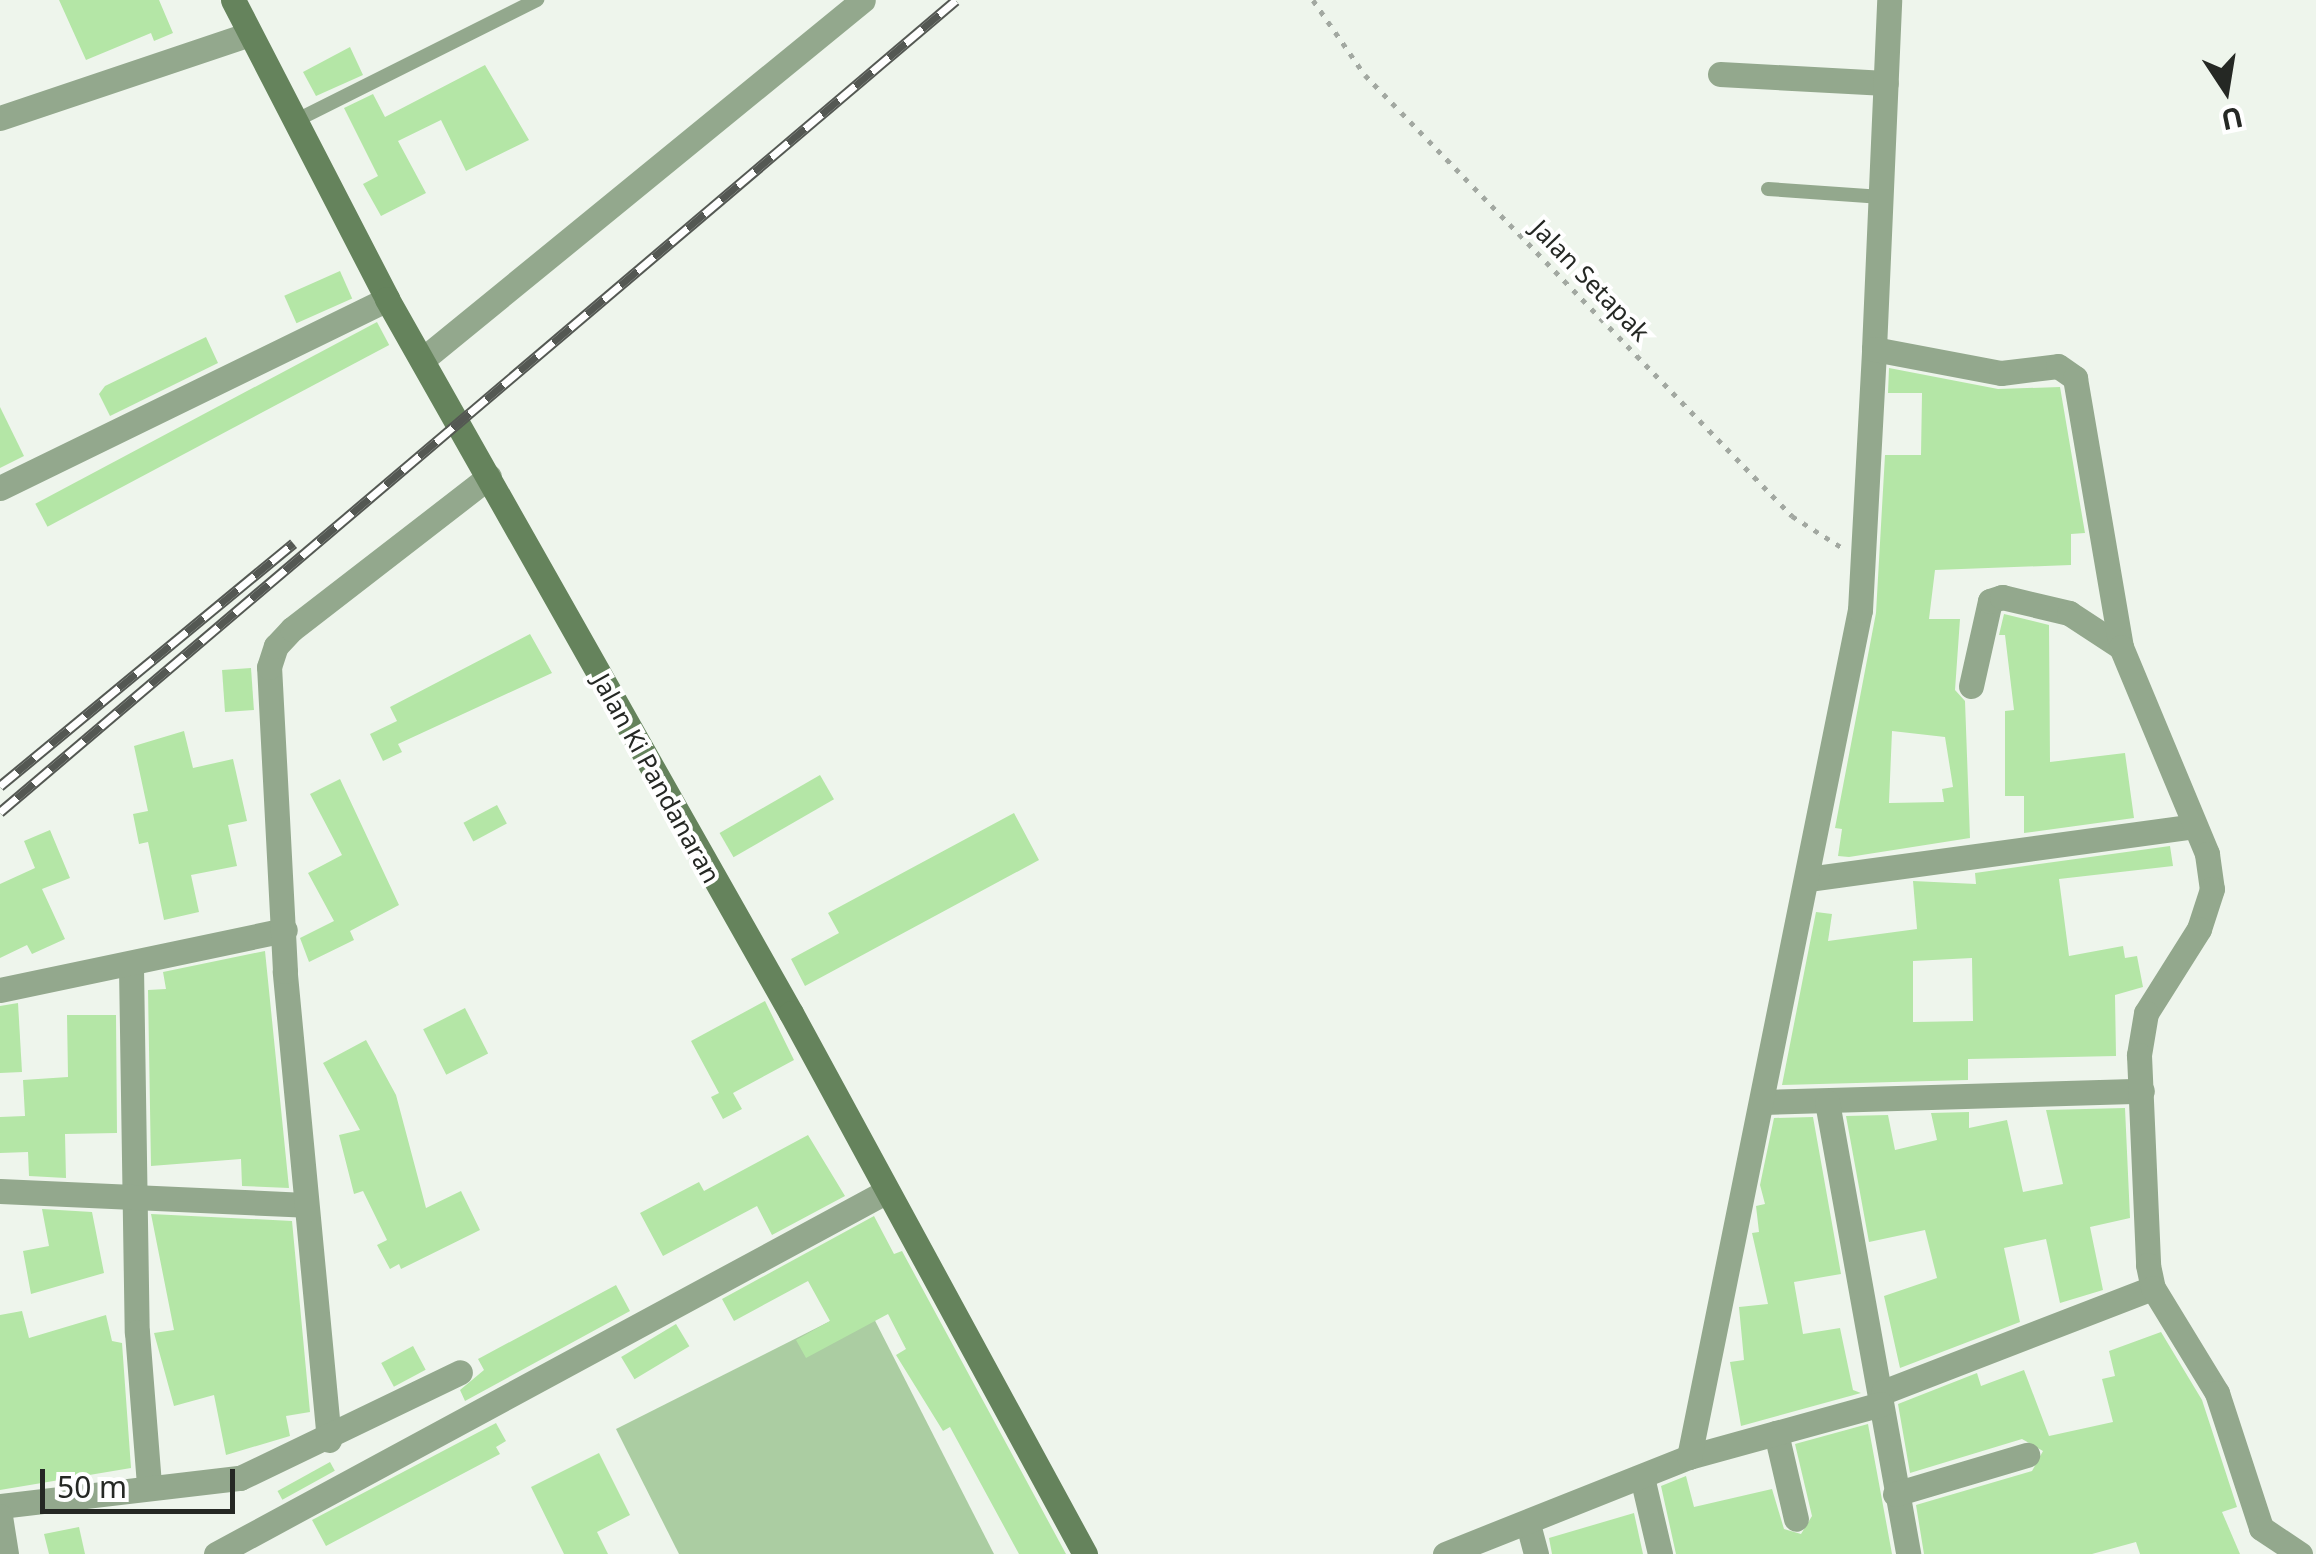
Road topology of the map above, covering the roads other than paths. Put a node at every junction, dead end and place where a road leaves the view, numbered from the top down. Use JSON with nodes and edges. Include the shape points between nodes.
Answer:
{"nodes":[{"id":1,"x":233,"y":0,"type":"edge"},
{"id":2,"x":537,"y":0,"type":"edge"},
{"id":3,"x":863,"y":0,"type":"edge"},
{"id":4,"x":1889,"y":0,"type":"edge"},
{"id":5,"x":250,"y":34,"type":"junction"},
{"id":6,"x":1720,"y":74,"type":"dead end"},
{"id":7,"x":1886,"y":83,"type":"junction"},
{"id":8,"x":0,"y":118,"type":"edge"},
{"id":9,"x":295,"y":121,"type":"junction"},
{"id":10,"x":1768,"y":189,"type":"dead end"},
{"id":11,"x":1882,"y":197,"type":"junction"},
{"id":12,"x":387,"y":299,"type":"junction"},
{"id":13,"x":1874,"y":349,"type":"junction"},
{"id":14,"x":422,"y":360,"type":"junction"},
{"id":15,"x":489,"y":477,"type":"junction"},
{"id":16,"x":0,"y":488,"type":"edge"},
{"id":17,"x":2121,"y":648,"type":"junction"},
{"id":18,"x":1971,"y":686,"type":"dead end"},
{"id":19,"x":2194,"y":826,"type":"junction"},
{"id":20,"x":1808,"y":878,"type":"junction"},
{"id":21,"x":285,"y":930,"type":"junction"},
{"id":22,"x":130,"y":967,"type":"junction"},
{"id":23,"x":0,"y":990,"type":"edge"},
{"id":24,"x":2142,"y":1091,"type":"junction"},
{"id":25,"x":1764,"y":1102,"type":"junction"},
{"id":26,"x":1827,"y":1102,"type":"junction"},
{"id":27,"x":0,"y":1191,"type":"edge"},
{"id":28,"x":887,"y":1191,"type":"junction"},
{"id":29,"x":136,"y":1198,"type":"junction"},
{"id":30,"x":306,"y":1205,"type":"junction"},
{"id":31,"x":2153,"y":1288,"type":"junction"},
{"id":32,"x":460,"y":1372,"type":"dead end"},
{"id":33,"x":1882,"y":1398,"type":"junction"},
{"id":34,"x":1776,"y":1433,"type":"junction"},
{"id":35,"x":329,"y":1440,"type":"junction"},
{"id":36,"x":2027,"y":1455,"type":"dead end"},
{"id":37,"x":1689,"y":1458,"type":"junction"},
{"id":38,"x":1642,"y":1477,"type":"junction"},
{"id":39,"x":150,"y":1486,"type":"junction"},
{"id":40,"x":1895,"y":1494,"type":"junction"},
{"id":41,"x":0,"y":1506,"type":"edge"},
{"id":42,"x":0,"y":1516,"type":"edge"},
{"id":43,"x":1796,"y":1519,"type":"dead end"},
{"id":44,"x":1528,"y":1524,"type":"junction"},
{"id":45,"x":6,"y":1554,"type":"edge"},
{"id":46,"x":216,"y":1554,"type":"edge"},
{"id":47,"x":1085,"y":1554,"type":"edge"},
{"id":48,"x":1445,"y":1554,"type":"edge"},
{"id":49,"x":1536,"y":1554,"type":"edge"},
{"id":50,"x":1660,"y":1554,"type":"edge"},
{"id":51,"x":1908,"y":1554,"type":"edge"},
{"id":52,"x":2300,"y":1554,"type":"edge"}],
"edges":[{"from":1,"to":5,"type":"main road","name":"Jalan Ki Pandanaran"},
{"from":2,"to":9,"type":"lane"},
{"from":3,"to":14,"type":"street"},
{"from":4,"to":7,"type":"street"},
{"from":5,"to":8,"type":"street"},
{"from":5,"to":9,"type":"main road","name":"Jalan Ki Pandanaran"},
{"from":6,"to":7,"type":"street"},
{"from":7,"to":11,"type":"street"},
{"from":9,"to":12,"type":"main road","name":"Jalan Ki Pandanaran"},
{"from":10,"to":11,"type":"lane"},
{"from":11,"to":13,"type":"street"},
{"from":12,"to":14,"type":"main road","name":"Jalan Ki Pandanaran"},
{"from":12,"to":16,"type":"street"},
{"from":13,"to":17,"type":"street","via":[[2001,373],[2058,366],[2075,378]]},
{"from":13,"to":20,"type":"street","via":[[1865,562]]},
{"from":14,"to":15,"type":"main road","name":"Jalan Ki Pandanaran"},
{"from":15,"to":21,"type":"street","via":[[276,646],[269,666]]},
{"from":15,"to":28,"type":"main road","name":"Jalan Ki Pandanaran"},
{"from":17,"to":18,"type":"street","via":[[2069,613],[2002,596],[1990,601]]},
{"from":17,"to":19,"type":"street"},
{"from":19,"to":20,"type":"street"},
{"from":19,"to":24,"type":"street","via":[[2212,889],[2198,929],[2146,1013]]},
{"from":20,"to":25,"type":"street"},
{"from":21,"to":22,"type":"street"},
{"from":21,"to":30,"type":"street"},
{"from":22,"to":23,"type":"street"},
{"from":22,"to":29,"type":"street"},
{"from":24,"to":26,"type":"street"},
{"from":24,"to":31,"type":"street","via":[[2141,1214]]},
{"from":25,"to":26,"type":"street"},
{"from":25,"to":37,"type":"street"},
{"from":26,"to":33,"type":"street"},
{"from":27,"to":29,"type":"street"},
{"from":28,"to":46,"type":"street"},
{"from":28,"to":47,"type":"main road","name":"Jalan Ki Pandanaran"},
{"from":29,"to":30,"type":"street"},
{"from":29,"to":39,"type":"street","via":[[137,1332]]},
{"from":30,"to":35,"type":"street"},
{"from":31,"to":33,"type":"street"},
{"from":31,"to":52,"type":"street","via":[[2218,1393],[2262,1528]]},
{"from":32,"to":35,"type":"street"},
{"from":33,"to":34,"type":"street"},
{"from":33,"to":40,"type":"street"},
{"from":34,"to":37,"type":"street"},
{"from":34,"to":43,"type":"street"},
{"from":35,"to":39,"type":"street","via":[[240,1478]]},
{"from":36,"to":40,"type":"street"},
{"from":37,"to":38,"type":"street"},
{"from":38,"to":44,"type":"street"},
{"from":38,"to":50,"type":"street"},
{"from":39,"to":41,"type":"street"},
{"from":40,"to":51,"type":"street"},
{"from":42,"to":45,"type":"street"},
{"from":44,"to":48,"type":"street"},
{"from":44,"to":49,"type":"street"}]}
